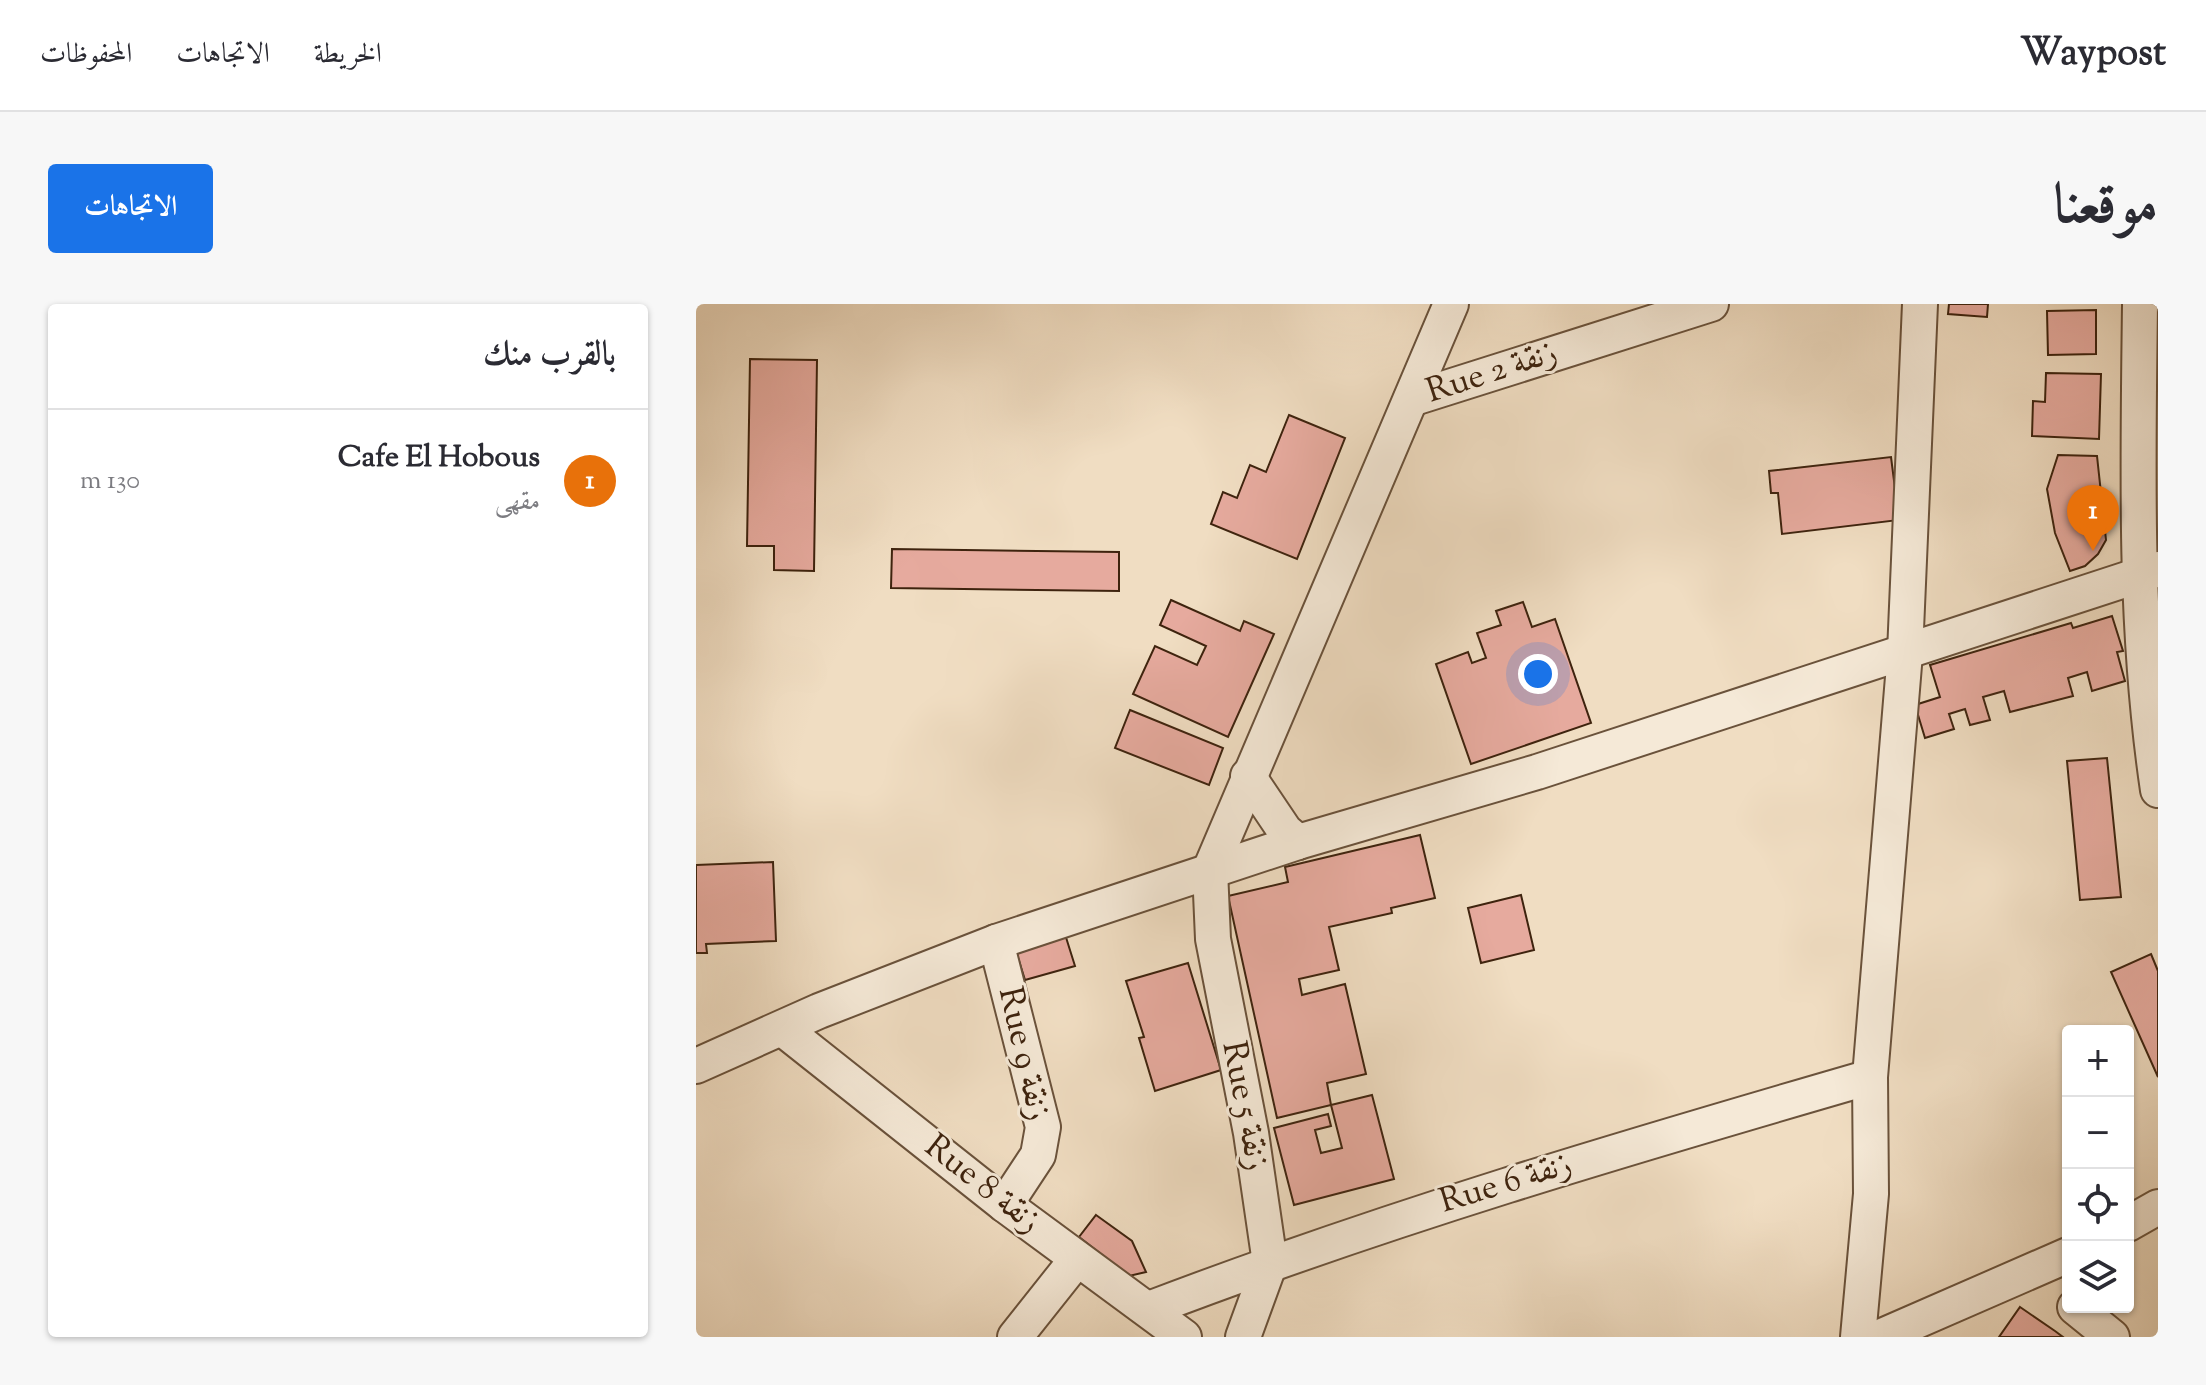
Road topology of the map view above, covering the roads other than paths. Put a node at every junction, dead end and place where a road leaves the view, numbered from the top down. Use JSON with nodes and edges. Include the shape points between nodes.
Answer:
{"nodes":[{"id":1,"x":1451,"y":304,"type":"edge"},
{"id":2,"x":1711,"y":304,"type":"edge"},
{"id":3,"x":1920,"y":304,"type":"edge"},
{"id":4,"x":2140,"y":304,"type":"edge"},
{"id":5,"x":1411,"y":399,"type":"junction"},
{"id":6,"x":2148,"y":573,"type":"edge"},
{"id":7,"x":1905,"y":653,"type":"junction"},
{"id":8,"x":1248,"y":776,"type":"junction"},
{"id":9,"x":2158,"y":790,"type":"edge"},
{"id":10,"x":1298,"y":842,"type":"junction"},
{"id":11,"x":1210,"y":870,"type":"junction"},
{"id":12,"x":996,"y":942,"type":"junction"},
{"id":13,"x":783,"y":1029,"type":"junction"},
{"id":14,"x":696,"y":1066,"type":"edge"},
{"id":15,"x":1870,"y":1077,"type":"junction"},
{"id":16,"x":1005,"y":1205,"type":"junction"},
{"id":17,"x":2158,"y":1207,"type":"edge"},
{"id":18,"x":2134,"y":1221,"type":"edge"},
{"id":19,"x":2062,"y":1258,"type":"edge"},
{"id":20,"x":1077,"y":1259,"type":"junction"},
{"id":21,"x":1270,"y":1263,"type":"junction"},
{"id":22,"x":2032,"y":1273,"type":"junction"},
{"id":23,"x":2062,"y":1297,"type":"edge"},
{"id":24,"x":1149,"y":1309,"type":"junction"},
{"id":25,"x":2082,"y":1313,"type":"edge"},
{"id":26,"x":1015,"y":1337,"type":"edge"},
{"id":27,"x":1184,"y":1337,"type":"edge"},
{"id":28,"x":1243,"y":1337,"type":"edge"},
{"id":29,"x":1858,"y":1337,"type":"edge"},
{"id":30,"x":1880,"y":1337,"type":"edge"},
{"id":31,"x":2112,"y":1337,"type":"edge"}],
"edges":[{"from":1,"to":5,"type":"street"},
{"from":2,"to":5,"type":"street","name":"Rue 2 زنقة"},
{"from":3,"to":7,"type":"street"},
{"from":4,"to":6,"type":"street"},
{"from":5,"to":8,"type":"street"},
{"from":6,"to":7,"type":"street"},
{"from":6,"to":9,"type":"street","via":[[2149,728]]},
{"from":7,"to":10,"type":"street","via":[[1537,772]]},
{"from":7,"to":15,"type":"street"},
{"from":8,"to":10,"type":"street"},
{"from":8,"to":11,"type":"street"},
{"from":10,"to":11,"type":"street"},
{"from":11,"to":12,"type":"street"},
{"from":11,"to":21,"type":"street","name":"Rue 5 زنقة","via":[[1213,939]]},
{"from":12,"to":13,"type":"street"},
{"from":12,"to":16,"type":"street","name":"Rue 9 زنقة","via":[[1043,1127],[1038,1155]]},
{"from":13,"to":14,"type":"street"},
{"from":13,"to":16,"type":"street","name":"Rue 8 زنقة"},
{"from":15,"to":21,"type":"street","name":"Rue 6 زنقة","via":[[1525,1177]]},
{"from":15,"to":29,"type":"street","via":[[1871,1194]]},
{"from":16,"to":20,"type":"street","name":"Rue 8 زنقة"},
{"from":17,"to":18,"type":"street"},
{"from":19,"to":22,"type":"street"},
{"from":20,"to":24,"type":"street","name":"Rue 8 زنقة"},
{"from":20,"to":26,"type":"street"},
{"from":21,"to":24,"type":"street","name":"Rue 6 زنقة"},
{"from":21,"to":28,"type":"street","name":"Rue 5 زنقة"},
{"from":22,"to":23,"type":"street"},
{"from":22,"to":30,"type":"street"},
{"from":24,"to":27,"type":"street","name":"Rue 8 زنقة"},
{"from":25,"to":31,"type":"street"}]}
